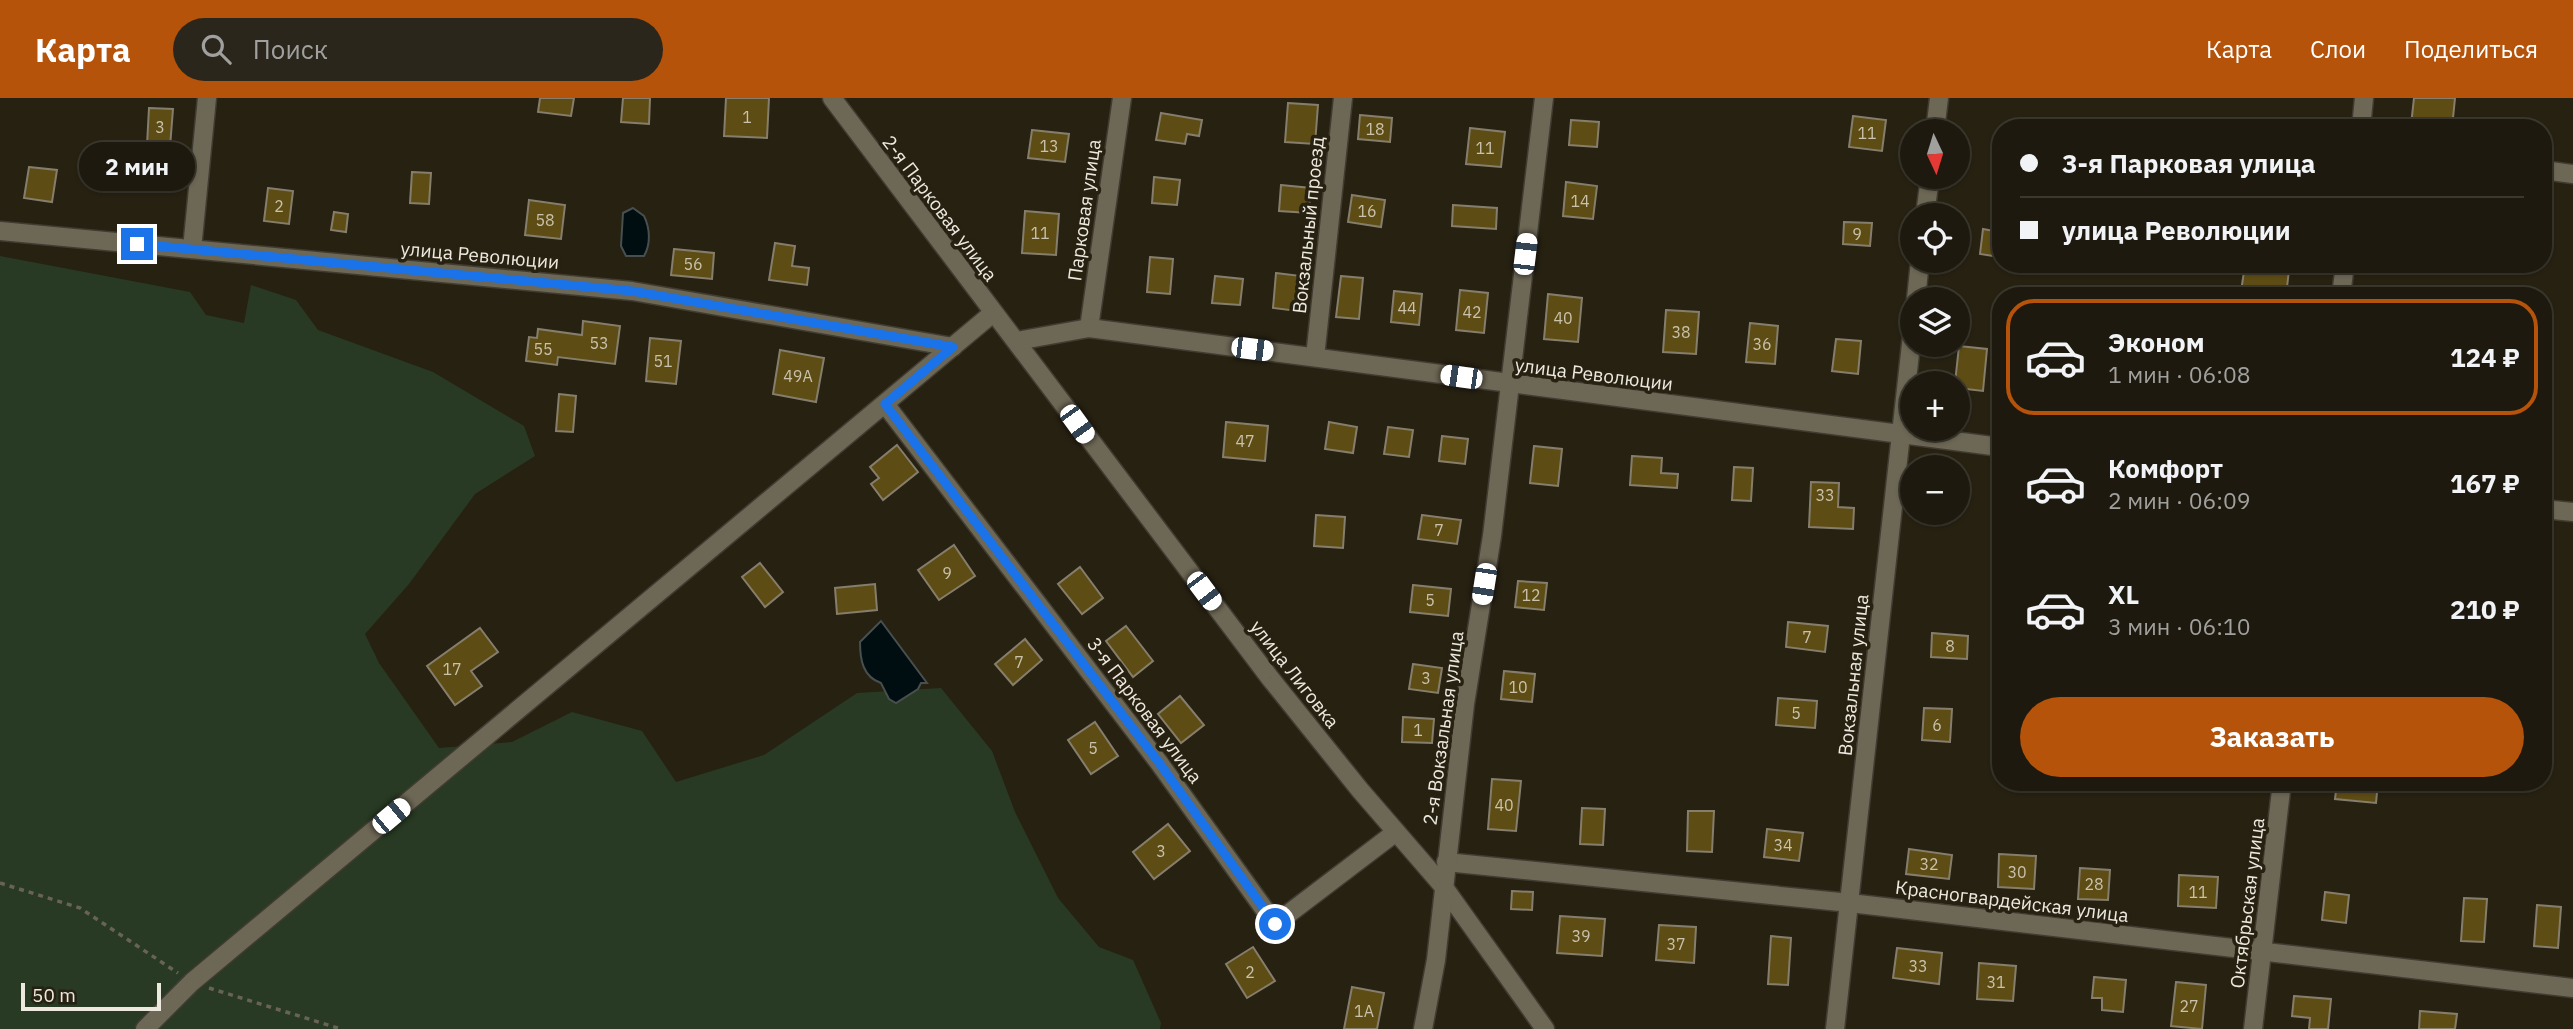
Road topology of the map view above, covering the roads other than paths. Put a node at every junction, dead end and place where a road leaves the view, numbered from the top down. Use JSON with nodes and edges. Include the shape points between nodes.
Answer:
{"nodes":[{"id":1,"x":207,"y":98,"type":"edge"},
{"id":2,"x":832,"y":98,"type":"edge"},
{"id":3,"x":1122,"y":98,"type":"edge"},
{"id":4,"x":1343,"y":98,"type":"edge"},
{"id":5,"x":1544,"y":98,"type":"edge"},
{"id":6,"x":1938,"y":98,"type":"edge"},
{"id":7,"x":2364,"y":98,"type":"edge"},
{"id":8,"x":1936,"y":119,"type":"edge"},
{"id":9,"x":2362,"y":119,"type":"edge"},
{"id":10,"x":2552,"y":171,"type":"edge"},
{"id":11,"x":2573,"y":174,"type":"edge"},
{"id":12,"x":0,"y":231,"type":"edge"},
{"id":13,"x":192,"y":249,"type":"junction"},
{"id":14,"x":993,"y":313,"type":"junction"},
{"id":15,"x":1088,"y":328,"type":"junction"},
{"id":16,"x":1017,"y":341,"type":"junction"},
{"id":17,"x":953,"y":347,"type":"junction"},
{"id":18,"x":1315,"y":357,"type":"junction"},
{"id":19,"x":1510,"y":384,"type":"junction"},
{"id":20,"x":885,"y":404,"type":"junction"},
{"id":21,"x":1900,"y":434,"type":"joint"},
{"id":22,"x":1954,"y":441,"type":"edge"},
{"id":23,"x":1992,"y":446,"type":"edge"},
{"id":24,"x":2552,"y":510,"type":"edge"},
{"id":25,"x":2573,"y":512,"type":"edge"},
{"id":26,"x":2281,"y":791,"type":"edge"},
{"id":27,"x":1396,"y":832,"type":"junction"},
{"id":28,"x":1446,"y":862,"type":"junction"},
{"id":29,"x":1443,"y":886,"type":"junction"},
{"id":30,"x":1850,"y":903,"type":"junction"},
{"id":31,"x":2262,"y":951,"type":"junction"},
{"id":32,"x":2573,"y":988,"type":"edge"},
{"id":33,"x":145,"y":1029,"type":"edge"},
{"id":34,"x":1423,"y":1029,"type":"edge"},
{"id":35,"x":1545,"y":1029,"type":"edge"},
{"id":36,"x":1835,"y":1029,"type":"edge"},
{"id":37,"x":2253,"y":1029,"type":"edge"}],
"edges":[{"from":1,"to":13,"type":"street"},
{"from":2,"to":14,"type":"street","name":"2-я Парковая улица"},
{"from":3,"to":15,"type":"street","name":"Парковая улица"},
{"from":4,"to":18,"type":"street","name":"Вокзальный проезд"},
{"from":5,"to":19,"type":"street","name":"2-я Вокзальная улица"},
{"from":6,"to":8,"type":"street"},
{"from":7,"to":9,"type":"street"},
{"from":10,"to":11,"type":"street"},
{"from":12,"to":13,"type":"street","name":"улица Революции"},
{"from":13,"to":17,"type":"street","name":"улица Революции","via":[[632,291]]},
{"from":14,"to":16,"type":"street","name":"2-я Парковая улица"},
{"from":14,"to":17,"type":"street"},
{"from":15,"to":16,"type":"street","name":"улица Революции"},
{"from":15,"to":18,"type":"street","name":"улица Революции"},
{"from":16,"to":27,"type":"street","name":"улица Лиговка","via":[[1262,667]]},
{"from":17,"to":20,"type":"street"},
{"from":18,"to":19,"type":"street","name":"улица Революции"},
{"from":19,"to":21,"type":"street","name":"улица Революции"},
{"from":19,"to":28,"type":"street","name":"2-я Вокзальная улица"},
{"from":20,"to":27,"type":"street","name":"3-я Парковая улица","via":[[1160,764],[1275,924]]},
{"from":20,"to":33,"type":"street","via":[[192,982]]},
{"from":21,"to":30,"type":"street","name":"Вокзальная улица"},
{"from":22,"to":23,"type":"street","name":"улица Революции"},
{"from":24,"to":25,"type":"street"},
{"from":26,"to":31,"type":"street","name":"Октябрьская улица"},
{"from":27,"to":29,"type":"street","name":"улица Лиговка"},
{"from":28,"to":29,"type":"street","name":"2-я Вокзальная улица"},
{"from":28,"to":30,"type":"street","name":"Красногвардейская улица"},
{"from":29,"to":34,"type":"street","name":"2-я Вокзальная улица"},
{"from":29,"to":35,"type":"street","name":"улица Лиговка"},
{"from":30,"to":31,"type":"street","name":"Красногвардейская улица"},
{"from":30,"to":36,"type":"street","name":"Вокзальная улица"},
{"from":31,"to":32,"type":"street","name":"Красногвардейская улица"},
{"from":31,"to":37,"type":"street","name":"Октябрьская улица"}]}
